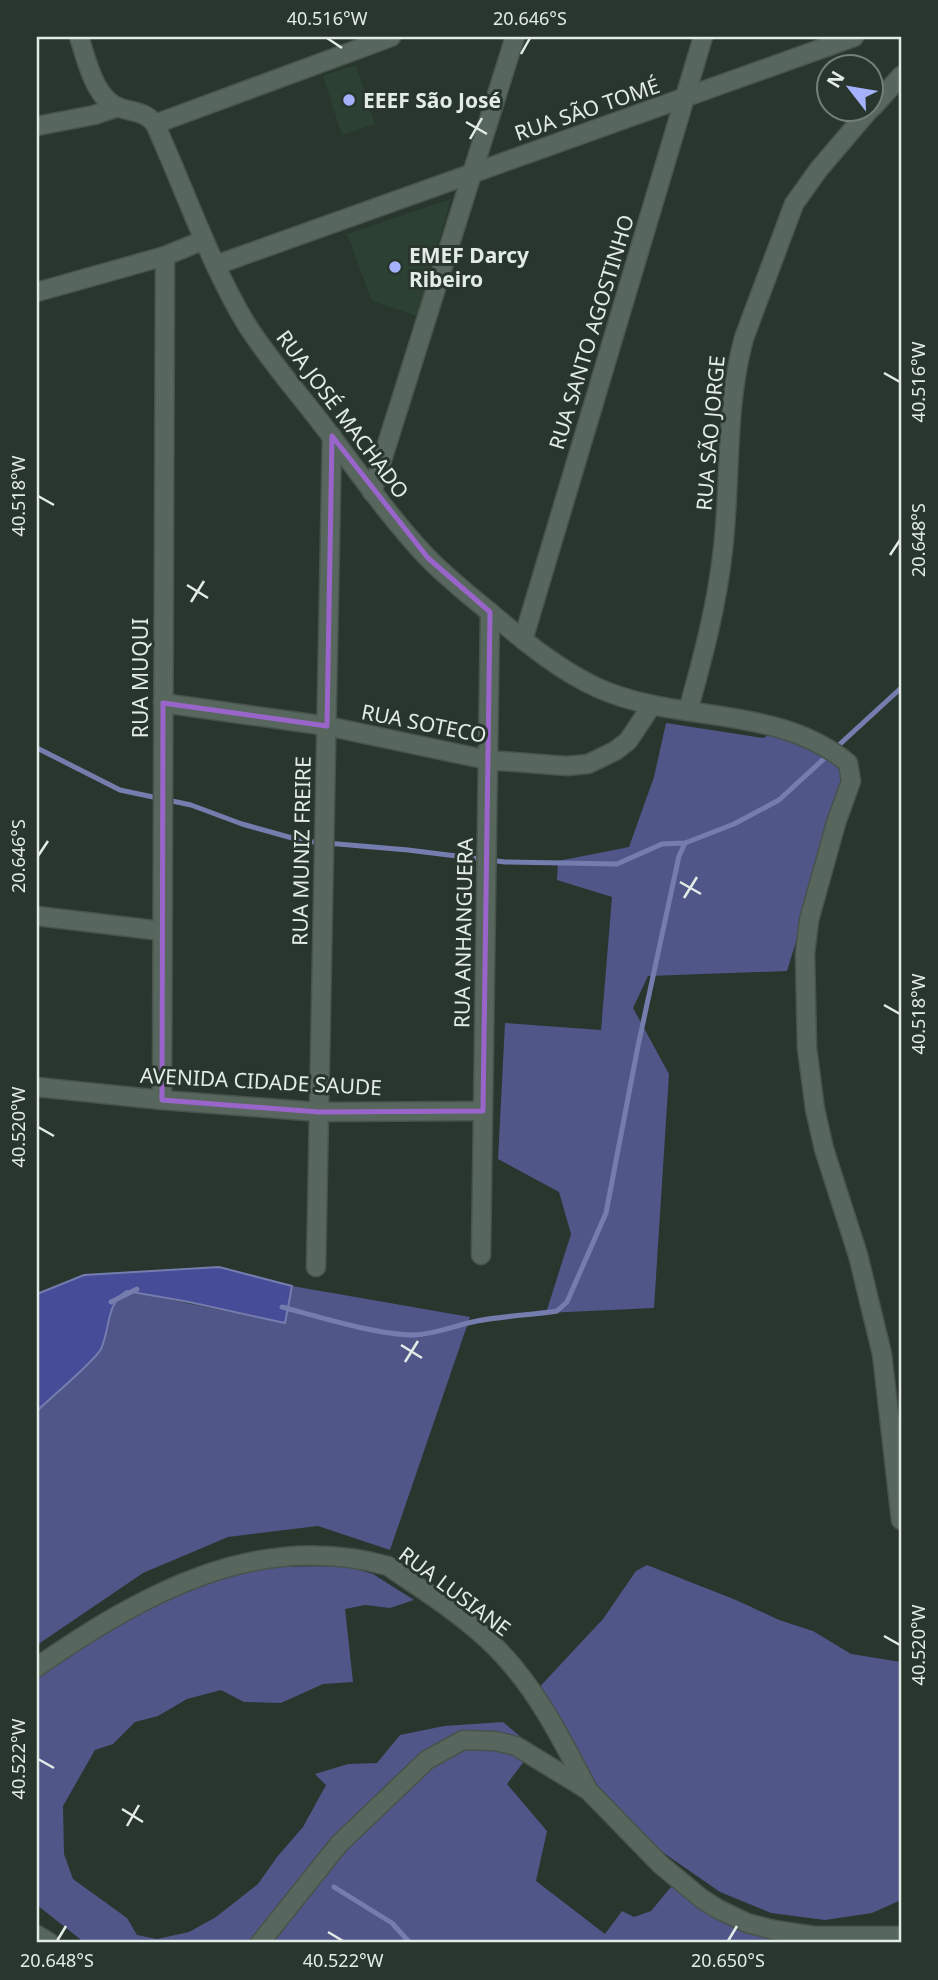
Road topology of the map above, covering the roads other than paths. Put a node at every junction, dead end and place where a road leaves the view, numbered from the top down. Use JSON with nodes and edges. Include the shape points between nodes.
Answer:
{"nodes":[{"id":1,"x":79,"y":37,"type":"edge"},
{"id":2,"x":391,"y":37,"type":"edge"},
{"id":3,"x":515,"y":37,"type":"edge"},
{"id":4,"x":703,"y":37,"type":"edge"},
{"id":5,"x":854,"y":37,"type":"edge"},
{"id":6,"x":901,"y":76,"type":"edge"},
{"id":7,"x":886,"y":92,"type":"edge"},
{"id":8,"x":686,"y":99,"type":"junction"},
{"id":9,"x":118,"y":107,"type":"junction"},
{"id":10,"x":859,"y":122,"type":"edge"},
{"id":11,"x":155,"y":124,"type":"junction"},
{"id":12,"x":37,"y":126,"type":"edge"},
{"id":13,"x":471,"y":174,"type":"junction"},
{"id":14,"x":204,"y":240,"type":"junction"},
{"id":15,"x":165,"y":256,"type":"junction"},
{"id":16,"x":216,"y":265,"type":"junction"},
{"id":17,"x":37,"y":292,"type":"edge"},
{"id":18,"x":332,"y":436,"type":"junction"},
{"id":19,"x":372,"y":492,"type":"junction"},
{"id":20,"x":490,"y":612,"type":"junction"},
{"id":21,"x":523,"y":640,"type":"junction"},
{"id":22,"x":163,"y":703,"type":"junction"},
{"id":23,"x":652,"y":705,"type":"junction"},
{"id":24,"x":688,"y":711,"type":"junction"},
{"id":25,"x":327,"y":726,"type":"junction"},
{"id":26,"x":488,"y":760,"type":"junction"},
{"id":27,"x":37,"y":916,"type":"edge"},
{"id":28,"x":162,"y":931,"type":"junction"},
{"id":29,"x":37,"y":1087,"type":"edge"},
{"id":30,"x":162,"y":1100,"type":"junction"},
{"id":31,"x":483,"y":1111,"type":"junction"},
{"id":32,"x":319,"y":1112,"type":"junction"},
{"id":33,"x":481,"y":1255,"type":"dead end"},
{"id":34,"x":316,"y":1267,"type":"dead end"},
{"id":35,"x":901,"y":1520,"type":"edge"},
{"id":36,"x":37,"y":1667,"type":"edge"},
{"id":37,"x":587,"y":1790,"type":"junction"},
{"id":38,"x":37,"y":1934,"type":"edge"},
{"id":39,"x":901,"y":1936,"type":"edge"},
{"id":40,"x":50,"y":1943,"type":"edge"},
{"id":41,"x":260,"y":1943,"type":"edge"}],
"edges":[{"from":1,"to":9,"type":"street","via":[[100,92]]},
{"from":2,"to":11,"type":"street"},
{"from":3,"to":13,"type":"street"},
{"from":4,"to":8,"type":"street","name":"RUA SANTO AGOSTINHO"},
{"from":5,"to":8,"type":"street","name":"RUA SÃO TOMÉ"},
{"from":6,"to":7,"type":"street","name":"RUA SÃO JORGE"},
{"from":8,"to":13,"type":"street","name":"RUA SÃO TOMÉ"},
{"from":8,"to":21,"type":"street","name":"RUA SANTO AGOSTINHO"},
{"from":9,"to":11,"type":"street","via":[[147,116]]},
{"from":9,"to":12,"type":"street"},
{"from":10,"to":24,"type":"street","name":"RUA SÃO JORGE","via":[[794,204],[739,355],[721,561],[710,632]]},
{"from":11,"to":14,"type":"street","name":"RUA JOSÉ MACHADO"},
{"from":13,"to":16,"type":"street","name":"RUA SÃO TOMÉ"},
{"from":13,"to":19,"type":"street"},
{"from":14,"to":15,"type":"street"},
{"from":14,"to":16,"type":"street","name":"RUA JOSÉ MACHADO"},
{"from":15,"to":17,"type":"street"},
{"from":15,"to":22,"type":"street","name":"RUA MUQUI"},
{"from":16,"to":18,"type":"street","name":"RUA JOSÉ MACHADO","via":[[257,339]]},
{"from":18,"to":19,"type":"street","name":"RUA JOSÉ MACHADO"},
{"from":18,"to":25,"type":"street","name":"RUA MUNIZ FREIRE"},
{"from":19,"to":20,"type":"street","name":"RUA JOSÉ MACHADO","via":[[428,558]]},
{"from":20,"to":21,"type":"street","name":"RUA JOSÉ MACHADO"},
{"from":20,"to":26,"type":"street","name":"RUA ANHANGUERA"},
{"from":21,"to":23,"type":"street","name":"RUA JOSÉ MACHADO","via":[[570,674]]},
{"from":22,"to":25,"type":"street","name":"RUA SOTECO"},
{"from":22,"to":28,"type":"street","name":"RUA MUQUI"},
{"from":23,"to":24,"type":"street","name":"RUA JOSÉ MACHADO"},
{"from":23,"to":26,"type":"street","name":"RUA SOTECO","via":[[628,741],[588,764]]},
{"from":24,"to":35,"type":"street","name":"RUA JOSÉ MACHADO","via":[[742,718],[794,732],[838,754],[848,762],[852,774],[809,920],[807,1048],[824,1149],[858,1255],[882,1354]]},
{"from":25,"to":26,"type":"street","name":"RUA SOTECO"},
{"from":25,"to":32,"type":"street","name":"RUA MUNIZ FREIRE"},
{"from":26,"to":31,"type":"street","name":"RUA ANHANGUERA"},
{"from":27,"to":28,"type":"street"},
{"from":28,"to":30,"type":"street","name":"RUA MUQUI"},
{"from":29,"to":30,"type":"street","name":"AVENIDA CIDADE SAUDE"},
{"from":30,"to":32,"type":"street","name":"AVENIDA CIDADE SAUDE"},
{"from":31,"to":32,"type":"street","name":"AVENIDA CIDADE SAUDE"},
{"from":31,"to":33,"type":"street","name":"RUA ANHANGUERA"},
{"from":32,"to":34,"type":"street","name":"RUA MUNIZ FREIRE"},
{"from":36,"to":37,"type":"street","name":"RUA LUSIANE","via":[[122,1613],[231,1565],[291,1554],[373,1561],[388,1566],[474,1628],[506,1658],[560,1735]]},
{"from":37,"to":39,"type":"street","via":[[660,1864],[727,1914],[774,1930],[814,1936]]},
{"from":37,"to":41,"type":"street","via":[[516,1746],[463,1740],[427,1760],[339,1844]]},
{"from":38,"to":40,"type":"street"}]}
